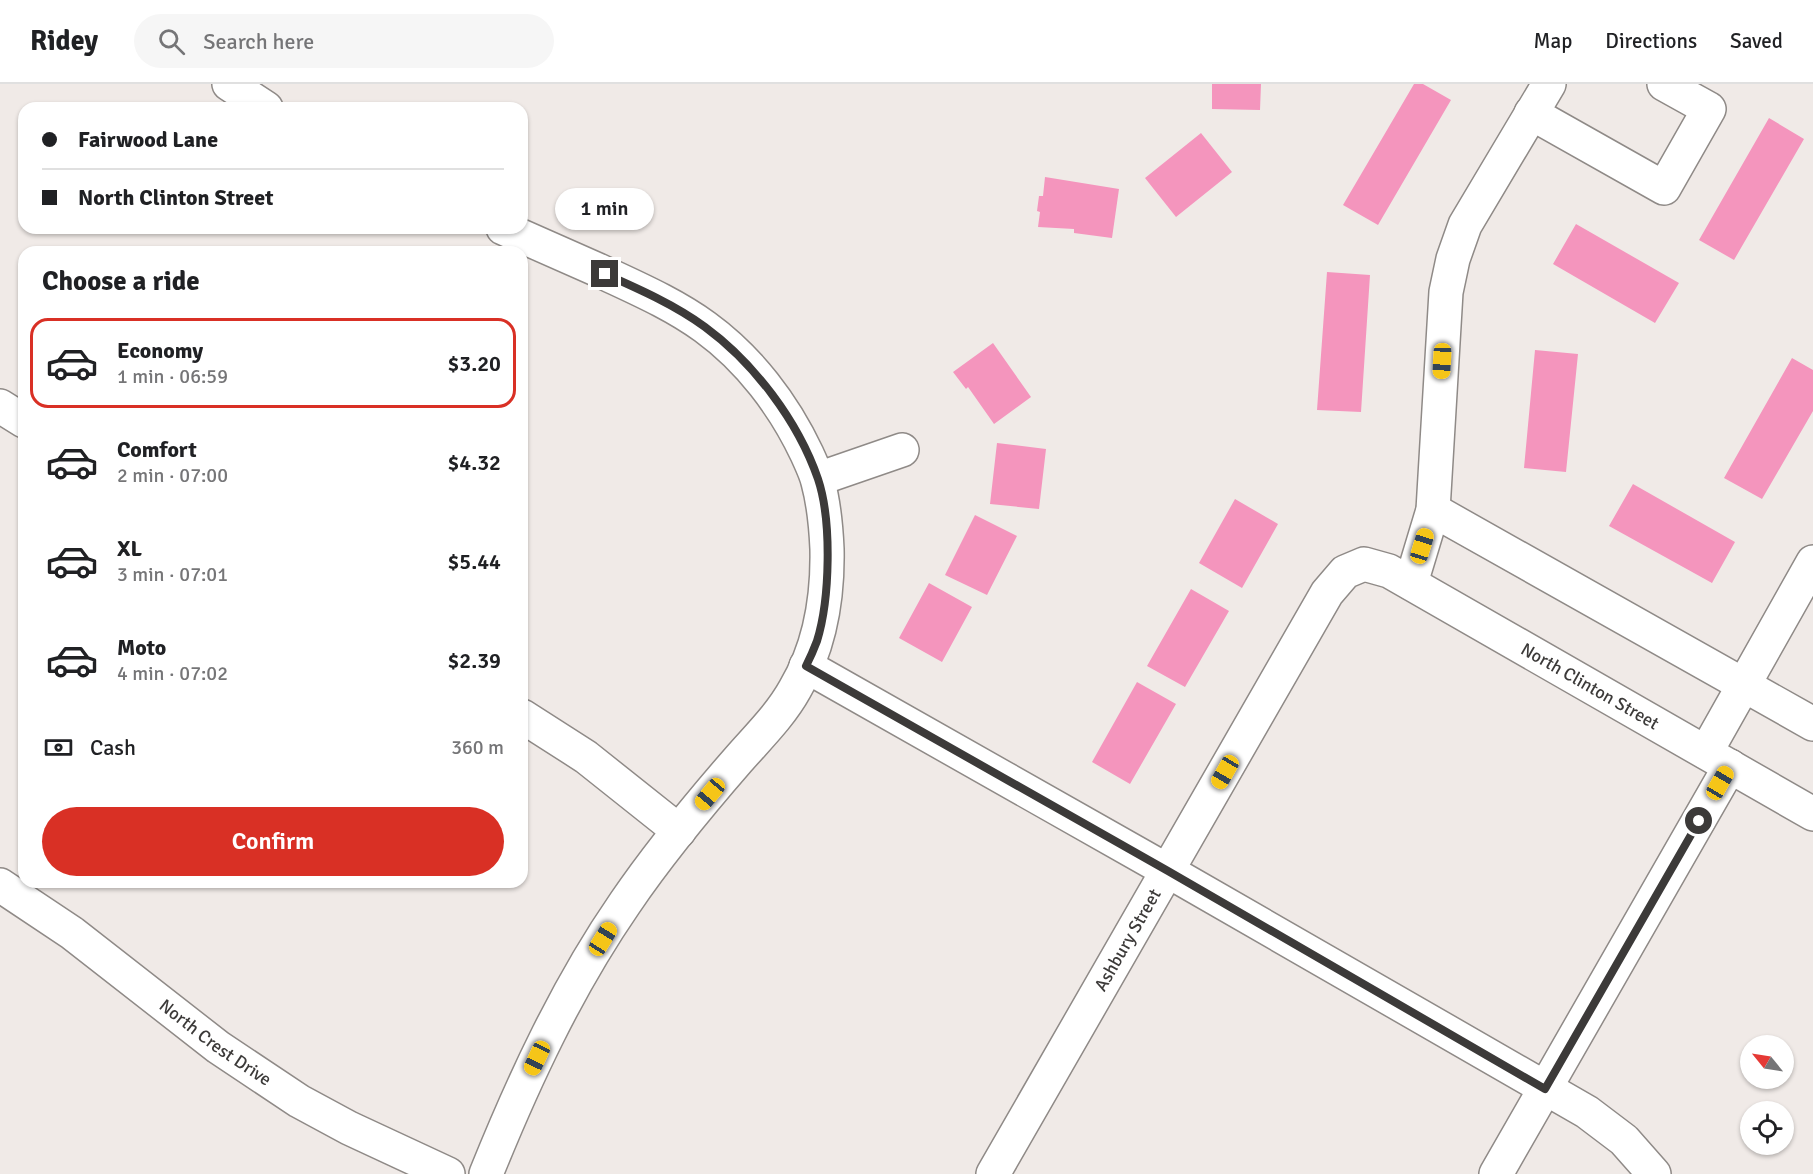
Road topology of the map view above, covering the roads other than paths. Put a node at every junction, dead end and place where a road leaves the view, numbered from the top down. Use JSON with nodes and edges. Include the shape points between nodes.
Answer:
{"nodes":[{"id":1,"x":229,"y":84,"type":"edge"},
{"id":2,"x":1549,"y":84,"type":"edge"},
{"id":3,"x":1664,"y":84,"type":"edge"},
{"id":4,"x":257,"y":102,"type":"edge"},
{"id":5,"x":1531,"y":113,"type":"junction"},
{"id":6,"x":516,"y":234,"type":"edge"},
{"id":7,"x":0,"y":406,"type":"edge"},
{"id":8,"x":18,"y":417,"type":"edge"},
{"id":9,"x":902,"y":450,"type":"dead end"},
{"id":10,"x":818,"y":479,"type":"junction"},
{"id":11,"x":1433,"y":510,"type":"junction"},
{"id":12,"x":1813,"y":562,"type":"edge"},
{"id":13,"x":1364,"y":564,"type":"joint"},
{"id":14,"x":1411,"y":583,"type":"junction"},
{"id":15,"x":806,"y":666,"type":"junction"},
{"id":16,"x":1744,"y":685,"type":"junction"},
{"id":17,"x":528,"y":720,"type":"edge"},
{"id":18,"x":1813,"y":724,"type":"edge"},
{"id":19,"x":1718,"y":759,"type":"junction"},
{"id":20,"x":1813,"y":814,"type":"edge"},
{"id":21,"x":679,"y":831,"type":"junction"},
{"id":22,"x":1168,"y":871,"type":"junction"},
{"id":23,"x":0,"y":885,"type":"edge"},
{"id":24,"x":1545,"y":1089,"type":"junction"},
{"id":25,"x":448,"y":1174,"type":"edge"},
{"id":26,"x":486,"y":1174,"type":"edge"},
{"id":27,"x":993,"y":1174,"type":"edge"},
{"id":28,"x":1496,"y":1174,"type":"edge"},
{"id":29,"x":1654,"y":1174,"type":"edge"}],
"edges":[{"from":1,"to":4,"type":"street"},
{"from":2,"to":5,"type":"street"},
{"from":3,"to":5,"type":"street","via":[[1709,109],[1664,188]]},
{"from":5,"to":11,"type":"street","via":[[1465,225],[1453,259],[1446,292]]},
{"from":6,"to":10,"type":"street","via":[[671,305],[705,327],[760,379],[798,436]]},
{"from":7,"to":8,"type":"street"},
{"from":9,"to":10,"type":"street"},
{"from":10,"to":15,"type":"street","via":[[826,517],[827,561],[821,622]]},
{"from":11,"to":14,"type":"street"},
{"from":11,"to":16,"type":"street"},
{"from":12,"to":16,"type":"street"},
{"from":13,"to":14,"type":"street","name":"North Clinton Street","via":[[1389,570]]},
{"from":13,"to":22,"type":"street","name":"Ashbury Street","via":[[1345,572],[1327,593]]},
{"from":14,"to":19,"type":"street","name":"North Clinton Street"},
{"from":15,"to":21,"type":"street","via":[[770,726]]},
{"from":15,"to":22,"type":"street"},
{"from":16,"to":18,"type":"street"},
{"from":16,"to":19,"type":"street"},
{"from":17,"to":21,"type":"street","via":[[586,757]]},
{"from":19,"to":20,"type":"street","name":"North Clinton Street"},
{"from":19,"to":24,"type":"street"},
{"from":21,"to":26,"type":"street","via":[[624,904],[582,973],[540,1050]]},
{"from":22,"to":24,"type":"street"},
{"from":22,"to":27,"type":"street","name":"Ashbury Street"},
{"from":23,"to":25,"type":"street","name":"North Crest Drive","via":[[72,933],[218,1047],[299,1101]]},
{"from":24,"to":28,"type":"street"},
{"from":24,"to":29,"type":"street","via":[[1587,1112],[1624,1140]]}]}
